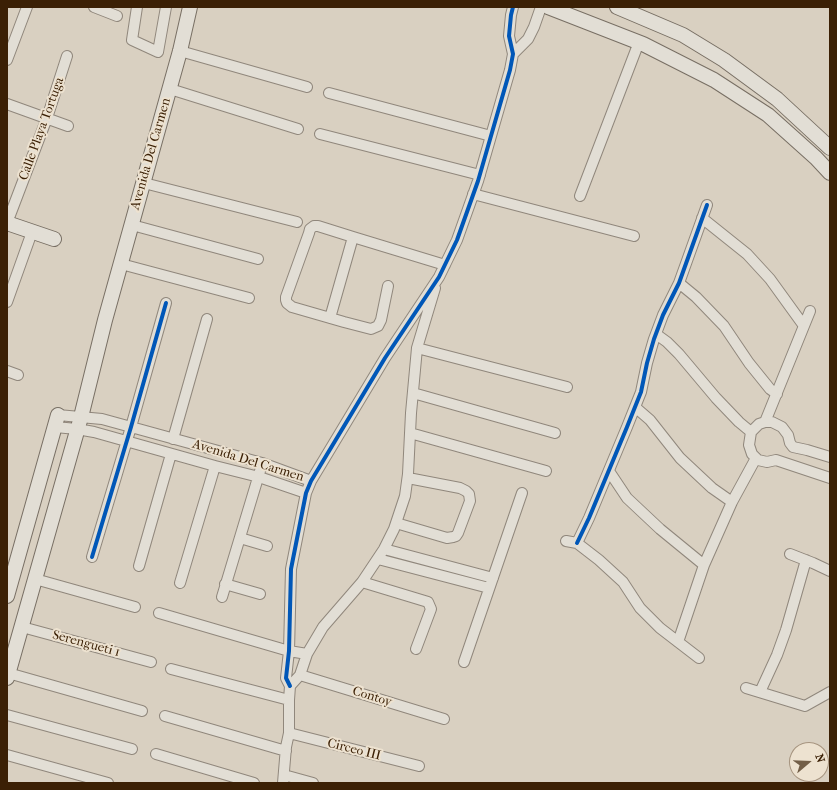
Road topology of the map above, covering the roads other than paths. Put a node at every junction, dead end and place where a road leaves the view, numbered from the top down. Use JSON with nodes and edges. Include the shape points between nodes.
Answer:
{"nodes":[{"id":1,"x":26,"y":7,"type":"edge"},
{"id":2,"x":94,"y":7,"type":"edge"},
{"id":3,"x":136,"y":7,"type":"edge"},
{"id":4,"x":166,"y":7,"type":"edge"},
{"id":5,"x":190,"y":7,"type":"edge"},
{"id":6,"x":513,"y":7,"type":"edge"},
{"id":7,"x":541,"y":7,"type":"edge"},
{"id":8,"x":548,"y":7,"type":"edge"},
{"id":9,"x":617,"y":7,"type":"edge"},
{"id":10,"x":117,"y":16,"type":"dead end"},
{"id":11,"x":639,"y":42,"type":"junction"},
{"id":12,"x":180,"y":51,"type":"junction"},
{"id":13,"x":513,"y":54,"type":"junction"},
{"id":14,"x":67,"y":56,"type":"dead end"},
{"id":15,"x":7,"y":60,"type":"edge"},
{"id":16,"x":307,"y":87,"type":"dead end"},
{"id":17,"x":170,"y":89,"type":"junction"},
{"id":18,"x":330,"y":93,"type":"dead end"},
{"id":19,"x":7,"y":104,"type":"edge"},
{"id":20,"x":47,"y":118,"type":"junction"},
{"id":21,"x":68,"y":126,"type":"dead end"},
{"id":22,"x":298,"y":129,"type":"dead end"},
{"id":23,"x":320,"y":134,"type":"dead end"},
{"id":24,"x":491,"y":136,"type":"junction"},
{"id":25,"x":830,"y":148,"type":"edge"},
{"id":26,"x":830,"y":173,"type":"edge"},
{"id":27,"x":480,"y":175,"type":"junction"},
{"id":28,"x":144,"y":183,"type":"junction"},
{"id":29,"x":473,"y":194,"type":"junction"},
{"id":30,"x":580,"y":196,"type":"dead end"},
{"id":31,"x":707,"y":205,"type":"dead end"},
{"id":32,"x":702,"y":218,"type":"junction"},
{"id":33,"x":297,"y":222,"type":"dead end"},
{"id":34,"x":7,"y":223,"type":"edge"},
{"id":35,"x":132,"y":225,"type":"junction"},
{"id":36,"x":32,"y":232,"type":"junction"},
{"id":37,"x":634,"y":236,"type":"dead end"},
{"id":38,"x":353,"y":238,"type":"junction"},
{"id":39,"x":54,"y":239,"type":"dead end"},
{"id":40,"x":258,"y":259,"type":"dead end"},
{"id":41,"x":121,"y":264,"type":"junction"},
{"id":42,"x":445,"y":265,"type":"junction"},
{"id":43,"x":439,"y":277,"type":"junction"},
{"id":44,"x":678,"y":283,"type":"junction"},
{"id":45,"x":388,"y":286,"type":"dead end"},
{"id":46,"x":249,"y":298,"type":"dead end"},
{"id":47,"x":7,"y":302,"type":"edge"},
{"id":48,"x":166,"y":303,"type":"dead end"},
{"id":49,"x":810,"y":311,"type":"dead end"},
{"id":50,"x":330,"y":318,"type":"junction"},
{"id":51,"x":207,"y":320,"type":"dead end"},
{"id":52,"x":406,"y":326,"type":"junction"},
{"id":53,"x":804,"y":326,"type":"junction"},
{"id":54,"x":422,"y":332,"type":"junction"},
{"id":55,"x":656,"y":334,"type":"junction"},
{"id":56,"x":417,"y":348,"type":"junction"},
{"id":57,"x":7,"y":371,"type":"edge"},
{"id":58,"x":18,"y":375,"type":"dead end"},
{"id":59,"x":567,"y":388,"type":"dead end"},
{"id":60,"x":413,"y":393,"type":"junction"},
{"id":61,"x":777,"y":394,"type":"junction"},
{"id":62,"x":635,"y":407,"type":"junction"},
{"id":63,"x":56,"y":421,"type":"joint"},
{"id":64,"x":765,"y":422,"type":"junction"},
{"id":65,"x":79,"y":423,"type":"junction"},
{"id":66,"x":131,"y":427,"type":"junction"},
{"id":67,"x":751,"y":432,"type":"junction"},
{"id":68,"x":410,"y":433,"type":"junction"},
{"id":69,"x":555,"y":433,"type":"dead end"},
{"id":70,"x":173,"y":439,"type":"junction"},
{"id":71,"x":127,"y":442,"type":"junction"},
{"id":72,"x":171,"y":454,"type":"junction"},
{"id":73,"x":830,"y":457,"type":"edge"},
{"id":74,"x":756,"y":458,"type":"junction"},
{"id":75,"x":262,"y":463,"type":"junction"},
{"id":76,"x":214,"y":466,"type":"junction"},
{"id":77,"x":546,"y":471,"type":"dead end"},
{"id":78,"x":609,"y":471,"type":"junction"},
{"id":79,"x":259,"y":477,"type":"junction"},
{"id":80,"x":408,"y":478,"type":"junction"},
{"id":81,"x":830,"y":478,"type":"edge"},
{"id":82,"x":311,"y":481,"type":"junction"},
{"id":83,"x":306,"y":493,"type":"junction"},
{"id":84,"x":522,"y":493,"type":"dead end"},
{"id":85,"x":34,"y":500,"type":"junction"},
{"id":86,"x":732,"y":502,"type":"junction"},
{"id":87,"x":55,"y":507,"type":"junction"},
{"id":88,"x":396,"y":523,"type":"junction"},
{"id":89,"x":240,"y":538,"type":"junction"},
{"id":90,"x":566,"y":541,"type":"dead end"},
{"id":91,"x":577,"y":543,"type":"junction"},
{"id":92,"x":267,"y":546,"type":"dead end"},
{"id":93,"x":384,"y":549,"type":"junction"},
{"id":94,"x":790,"y":554,"type":"dead end"},
{"id":95,"x":92,"y":557,"type":"dead end"},
{"id":96,"x":378,"y":559,"type":"junction"},
{"id":97,"x":806,"y":560,"type":"junction"},
{"id":98,"x":704,"y":565,"type":"junction"},
{"id":99,"x":139,"y":566,"type":"dead end"},
{"id":100,"x":830,"y":571,"type":"edge"},
{"id":101,"x":493,"y":578,"type":"junction"},
{"id":102,"x":35,"y":579,"type":"junction"},
{"id":103,"x":362,"y":582,"type":"junction"},
{"id":104,"x":180,"y":583,"type":"dead end"},
{"id":105,"x":226,"y":584,"type":"junction"},
{"id":106,"x":489,"y":588,"type":"junction"},
{"id":107,"x":260,"y":594,"type":"dead end"},
{"id":108,"x":7,"y":596,"type":"edge"},
{"id":109,"x":222,"y":597,"type":"dead end"},
{"id":110,"x":135,"y":607,"type":"dead end"},
{"id":111,"x":159,"y":613,"type":"dead end"},
{"id":112,"x":22,"y":627,"type":"junction"},
{"id":113,"x":678,"y":642,"type":"junction"},
{"id":114,"x":416,"y":648,"type":"dead end"},
{"id":115,"x":289,"y":651,"type":"junction"},
{"id":116,"x":307,"y":654,"type":"junction"},
{"id":117,"x":699,"y":658,"type":"dead end"},
{"id":118,"x":151,"y":662,"type":"dead end"},
{"id":119,"x":464,"y":662,"type":"dead end"},
{"id":120,"x":171,"y":669,"type":"dead end"},
{"id":121,"x":8,"y":675,"type":"edge"},
{"id":122,"x":300,"y":675,"type":"junction"},
{"id":123,"x":290,"y":686,"type":"junction"},
{"id":124,"x":746,"y":688,"type":"dead end"},
{"id":125,"x":760,"y":692,"type":"junction"},
{"id":126,"x":830,"y":692,"type":"edge"},
{"id":127,"x":289,"y":700,"type":"junction"},
{"id":128,"x":142,"y":711,"type":"dead end"},
{"id":129,"x":7,"y":715,"type":"edge"},
{"id":130,"x":165,"y":716,"type":"dead end"},
{"id":131,"x":444,"y":718,"type":"dead end"},
{"id":132,"x":289,"y":733,"type":"junction"},
{"id":133,"x":132,"y":749,"type":"dead end"},
{"id":134,"x":286,"y":752,"type":"junction"},
{"id":135,"x":156,"y":754,"type":"dead end"},
{"id":136,"x":7,"y":756,"type":"edge"},
{"id":137,"x":419,"y":766,"type":"dead end"},
{"id":138,"x":283,"y":779,"type":"edge"},
{"id":139,"x":108,"y":783,"type":"edge"},
{"id":140,"x":254,"y":783,"type":"edge"},
{"id":141,"x":313,"y":783,"type":"edge"}],
"edges":[{"from":1,"to":15,"type":"street"},
{"from":2,"to":10,"type":"street"},
{"from":3,"to":4,"type":"street","via":[[132,40],[158,52]]},
{"from":5,"to":12,"type":"main road","name":"Avenida Del Carmen"},
{"from":6,"to":13,"type":"street","via":[[509,36]]},
{"from":7,"to":13,"type":"street","via":[[528,39]]},
{"from":8,"to":11,"type":"main road"},
{"from":9,"to":25,"type":"main road","via":[[683,35],[724,60],[777,99]]},
{"from":11,"to":26,"type":"main road","via":[[714,80],[768,116]]},
{"from":11,"to":30,"type":"street"},
{"from":12,"to":16,"type":"street"},
{"from":12,"to":17,"type":"main road","name":"Avenida Del Carmen"},
{"from":13,"to":24,"type":"street"},
{"from":14,"to":20,"type":"street","name":"Calle Playa Tortuga"},
{"from":17,"to":22,"type":"street"},
{"from":17,"to":28,"type":"main road","name":"Avenida Del Carmen"},
{"from":18,"to":24,"type":"street"},
{"from":19,"to":20,"type":"street"},
{"from":20,"to":21,"type":"street"},
{"from":20,"to":34,"type":"street","name":"Calle Playa Tortuga"},
{"from":23,"to":27,"type":"street"},
{"from":24,"to":27,"type":"street"},
{"from":27,"to":29,"type":"street"},
{"from":28,"to":33,"type":"street"},
{"from":28,"to":35,"type":"main road","name":"Avenida Del Carmen"},
{"from":29,"to":37,"type":"street"},
{"from":29,"to":42,"type":"street","via":[[458,240]]},
{"from":31,"to":32,"type":"street"},
{"from":32,"to":44,"type":"street"},
{"from":32,"to":53,"type":"street","via":[[747,254],[770,279]]},
{"from":34,"to":36,"type":"main road"},
{"from":35,"to":40,"type":"street"},
{"from":35,"to":41,"type":"main road","name":"Avenida Del Carmen"},
{"from":36,"to":39,"type":"main road"},
{"from":36,"to":47,"type":"street"},
{"from":38,"to":42,"type":"street"},
{"from":38,"to":50,"type":"street"},
{"from":38,"to":50,"type":"street","via":[[318,226],[310,229],[286,297],[286,302],[292,307]]},
{"from":41,"to":46,"type":"street"},
{"from":41,"to":65,"type":"main road","name":"Avenida Del Carmen"},
{"from":42,"to":43,"type":"street"},
{"from":43,"to":52,"type":"street"},
{"from":43,"to":54,"type":"street"},
{"from":44,"to":55,"type":"street"},
{"from":44,"to":61,"type":"street","via":[[696,297],[724,326],[749,363]]},
{"from":45,"to":50,"type":"street","via":[[378,326],[371,329]]},
{"from":48,"to":66,"type":"street"},
{"from":49,"to":53,"type":"street"},
{"from":51,"to":70,"type":"street"},
{"from":52,"to":54,"type":"street"},
{"from":52,"to":82,"type":"street"},
{"from":53,"to":61,"type":"street"},
{"from":54,"to":56,"type":"street"},
{"from":55,"to":62,"type":"street"},
{"from":55,"to":67,"type":"street","via":[[679,354],[721,403]]},
{"from":56,"to":59,"type":"street"},
{"from":56,"to":60,"type":"street"},
{"from":57,"to":58,"type":"street"},
{"from":60,"to":68,"type":"street"},
{"from":60,"to":69,"type":"street"},
{"from":61,"to":64,"type":"street"},
{"from":62,"to":78,"type":"street"},
{"from":62,"to":86,"type":"street","via":[[650,420],[680,458],[712,488]]},
{"from":63,"to":65,"type":"street","name":"Avenida Del Carmen"},
{"from":63,"to":85,"type":"main road","name":"Avenida Del Carmen"},
{"from":64,"to":67,"type":"street"},
{"from":64,"to":73,"type":"street","via":[[782,427],[793,447]]},
{"from":65,"to":66,"type":"street","name":"Avenida Del Carmen","via":[[102,419]]},
{"from":65,"to":71,"type":"street","name":"Avenida Del Carmen","via":[[94,432]]},
{"from":65,"to":87,"type":"main road","name":"Avenida Del Carmen"},
{"from":66,"to":70,"type":"street","name":"Avenida Del Carmen"},
{"from":66,"to":71,"type":"street"},
{"from":67,"to":74,"type":"street","via":[[749,445]]},
{"from":68,"to":77,"type":"street"},
{"from":68,"to":80,"type":"street"},
{"from":70,"to":75,"type":"street","name":"Avenida Del Carmen"},
{"from":71,"to":72,"type":"street","name":"Avenida Del Carmen"},
{"from":71,"to":95,"type":"street"},
{"from":72,"to":76,"type":"street","name":"Avenida Del Carmen"},
{"from":72,"to":99,"type":"street"},
{"from":74,"to":81,"type":"street","via":[[767,462],[776,460]]},
{"from":74,"to":86,"type":"street"},
{"from":75,"to":79,"type":"street"},
{"from":75,"to":82,"type":"street","name":"Avenida Del Carmen"},
{"from":76,"to":79,"type":"street","name":"Avenida Del Carmen"},
{"from":76,"to":104,"type":"street"},
{"from":78,"to":91,"type":"street"},
{"from":78,"to":98,"type":"street","via":[[627,498],[660,530]]},
{"from":79,"to":83,"type":"street","name":"Avenida Del Carmen"},
{"from":79,"to":89,"type":"street"},
{"from":80,"to":88,"type":"street"},
{"from":80,"to":88,"type":"street","via":[[460,488],[469,494],[470,501],[456,536],[447,538]]},
{"from":82,"to":83,"type":"street","name":"Avenida Del Carmen"},
{"from":83,"to":115,"type":"street","via":[[291,569]]},
{"from":84,"to":101,"type":"street"},
{"from":85,"to":87,"type":"main road"},
{"from":85,"to":108,"type":"main road","name":"Avenida Del Carmen"},
{"from":86,"to":98,"type":"street"},
{"from":87,"to":102,"type":"main road","name":"Avenida Del Carmen"},
{"from":88,"to":93,"type":"street"},
{"from":89,"to":92,"type":"street"},
{"from":89,"to":105,"type":"street"},
{"from":90,"to":91,"type":"street"},
{"from":91,"to":113,"type":"street","via":[[623,582],[640,608]]},
{"from":93,"to":96,"type":"street"},
{"from":93,"to":101,"type":"street"},
{"from":94,"to":97,"type":"street"},
{"from":96,"to":103,"type":"street"},
{"from":96,"to":106,"type":"street"},
{"from":97,"to":100,"type":"street"},
{"from":97,"to":125,"type":"street","via":[[786,630]]},
{"from":98,"to":113,"type":"street"},
{"from":101,"to":106,"type":"street"},
{"from":102,"to":110,"type":"street"},
{"from":102,"to":112,"type":"main road","name":"Avenida Del Carmen"},
{"from":103,"to":114,"type":"street","via":[[428,602],[431,608]]},
{"from":103,"to":116,"type":"street","via":[[323,627]]},
{"from":105,"to":107,"type":"street"},
{"from":105,"to":109,"type":"street"},
{"from":106,"to":119,"type":"street"},
{"from":111,"to":115,"type":"street"},
{"from":112,"to":118,"type":"street","name":"Serengueti 1"},
{"from":112,"to":121,"type":"main road","name":"Avenida Del Carmen"},
{"from":113,"to":117,"type":"street"},
{"from":115,"to":116,"type":"street"},
{"from":115,"to":123,"type":"street","via":[[286,678]]},
{"from":116,"to":122,"type":"street"},
{"from":120,"to":127,"type":"street"},
{"from":121,"to":128,"type":"street"},
{"from":122,"to":123,"type":"street"},
{"from":122,"to":131,"type":"street","name":"Contoy"},
{"from":123,"to":127,"type":"street"},
{"from":124,"to":125,"type":"street"},
{"from":125,"to":126,"type":"street","via":[[805,706]]},
{"from":127,"to":132,"type":"street"},
{"from":129,"to":133,"type":"street"},
{"from":130,"to":134,"type":"street"},
{"from":132,"to":134,"type":"street"},
{"from":132,"to":137,"type":"street","name":"Circeo III"},
{"from":134,"to":138,"type":"street"},
{"from":135,"to":140,"type":"street"},
{"from":136,"to":139,"type":"street"},
{"from":138,"to":141,"type":"street"}]}
